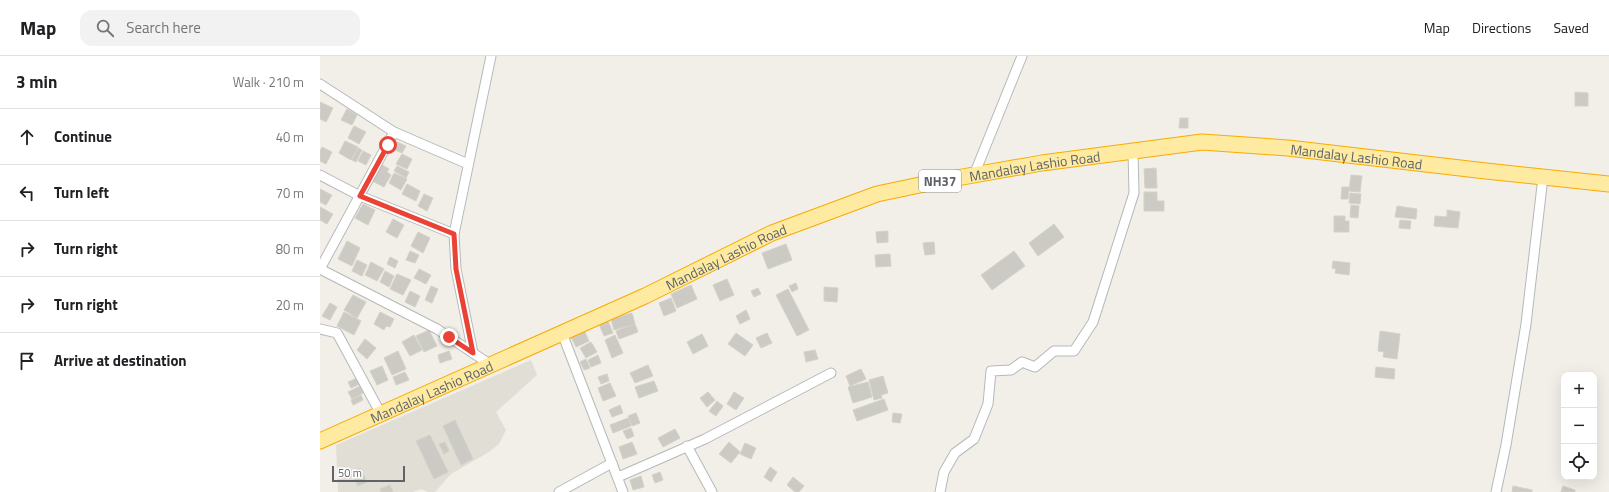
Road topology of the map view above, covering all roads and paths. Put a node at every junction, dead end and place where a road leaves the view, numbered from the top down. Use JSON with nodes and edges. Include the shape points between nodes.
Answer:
{"nodes":[{"id":1,"x":491,"y":56,"type":"edge"},
{"id":2,"x":1022,"y":56,"type":"edge"},
{"id":3,"x":320,"y":84,"type":"edge"},
{"id":4,"x":394,"y":132,"type":"junction"},
{"id":5,"x":1133,"y":151,"type":"junction"},
{"id":6,"x":468,"y":164,"type":"junction"},
{"id":7,"x":974,"y":175,"type":"junction"},
{"id":8,"x":320,"y":176,"type":"edge"},
{"id":9,"x":1543,"y":177,"type":"junction"},
{"id":10,"x":1609,"y":184,"type":"edge"},
{"id":11,"x":360,"y":196,"type":"junction"},
{"id":12,"x":454,"y":234,"type":"junction"},
{"id":13,"x":320,"y":269,"type":"edge"},
{"id":14,"x":320,"y":329,"type":"edge"},
{"id":15,"x":562,"y":333,"type":"junction"},
{"id":16,"x":473,"y":353,"type":"junction"},
{"id":17,"x":491,"y":365,"type":"junction"},
{"id":18,"x":830,"y":373,"type":"dead end"},
{"id":19,"x":381,"y":414,"type":"junction"},
{"id":20,"x":320,"y":441,"type":"edge"},
{"id":21,"x":687,"y":446,"type":"junction"},
{"id":22,"x":612,"y":463,"type":"junction"},
{"id":23,"x":618,"y":477,"type":"junction"},
{"id":24,"x":559,"y":492,"type":"edge"},
{"id":25,"x":623,"y":492,"type":"edge"},
{"id":26,"x":712,"y":492,"type":"edge"},
{"id":27,"x":940,"y":492,"type":"edge"},
{"id":28,"x":1496,"y":492,"type":"edge"}],
"edges":[{"from":1,"to":6,"type":"street"},
{"from":2,"to":7,"type":"street"},
{"from":3,"to":4,"type":"street"},
{"from":4,"to":6,"type":"street"},
{"from":4,"to":11,"type":"street"},
{"from":5,"to":7,"type":"highway","name":"Mandalay Lashio Road","number":"NH37"},
{"from":5,"to":9,"type":"highway","name":"Mandalay Lashio Road","number":"NH37","via":[[1202,142],[1218,143],[1288,148]]},
{"from":5,"to":27,"type":"street","via":[[1134,193],[1093,322],[1074,351],[1054,351],[1035,367],[1022,362],[1011,370],[991,371],[986,411],[974,438],[955,453],[944,472]]},
{"from":6,"to":12,"type":"street"},
{"from":7,"to":15,"type":"highway","name":"Mandalay Lashio Road","number":"NH37","via":[[877,194],[779,230],[645,296]]},
{"from":8,"to":11,"type":"street"},
{"from":9,"to":10,"type":"highway","name":"Mandalay Lashio Road","number":"NH37"},
{"from":9,"to":28,"type":"street","via":[[1526,324]]},
{"from":11,"to":12,"type":"street"},
{"from":11,"to":13,"type":"street"},
{"from":12,"to":16,"type":"street","via":[[456,269]]},
{"from":13,"to":16,"type":"street","via":[[437,329]]},
{"from":14,"to":19,"type":"street","via":[[337,333]]},
{"from":15,"to":17,"type":"highway","name":"Mandalay Lashio Road","number":"NH37"},
{"from":15,"to":22,"type":"street"},
{"from":16,"to":17,"type":"street"},
{"from":17,"to":19,"type":"highway","name":"Mandalay Lashio Road","number":"NH37"},
{"from":18,"to":21,"type":"street"},
{"from":19,"to":20,"type":"highway","name":"Mandalay Lashio Road","number":"NH37"},
{"from":21,"to":23,"type":"street"},
{"from":21,"to":26,"type":"street"},
{"from":22,"to":23,"type":"street"},
{"from":22,"to":24,"type":"street"},
{"from":23,"to":25,"type":"street"}]}
